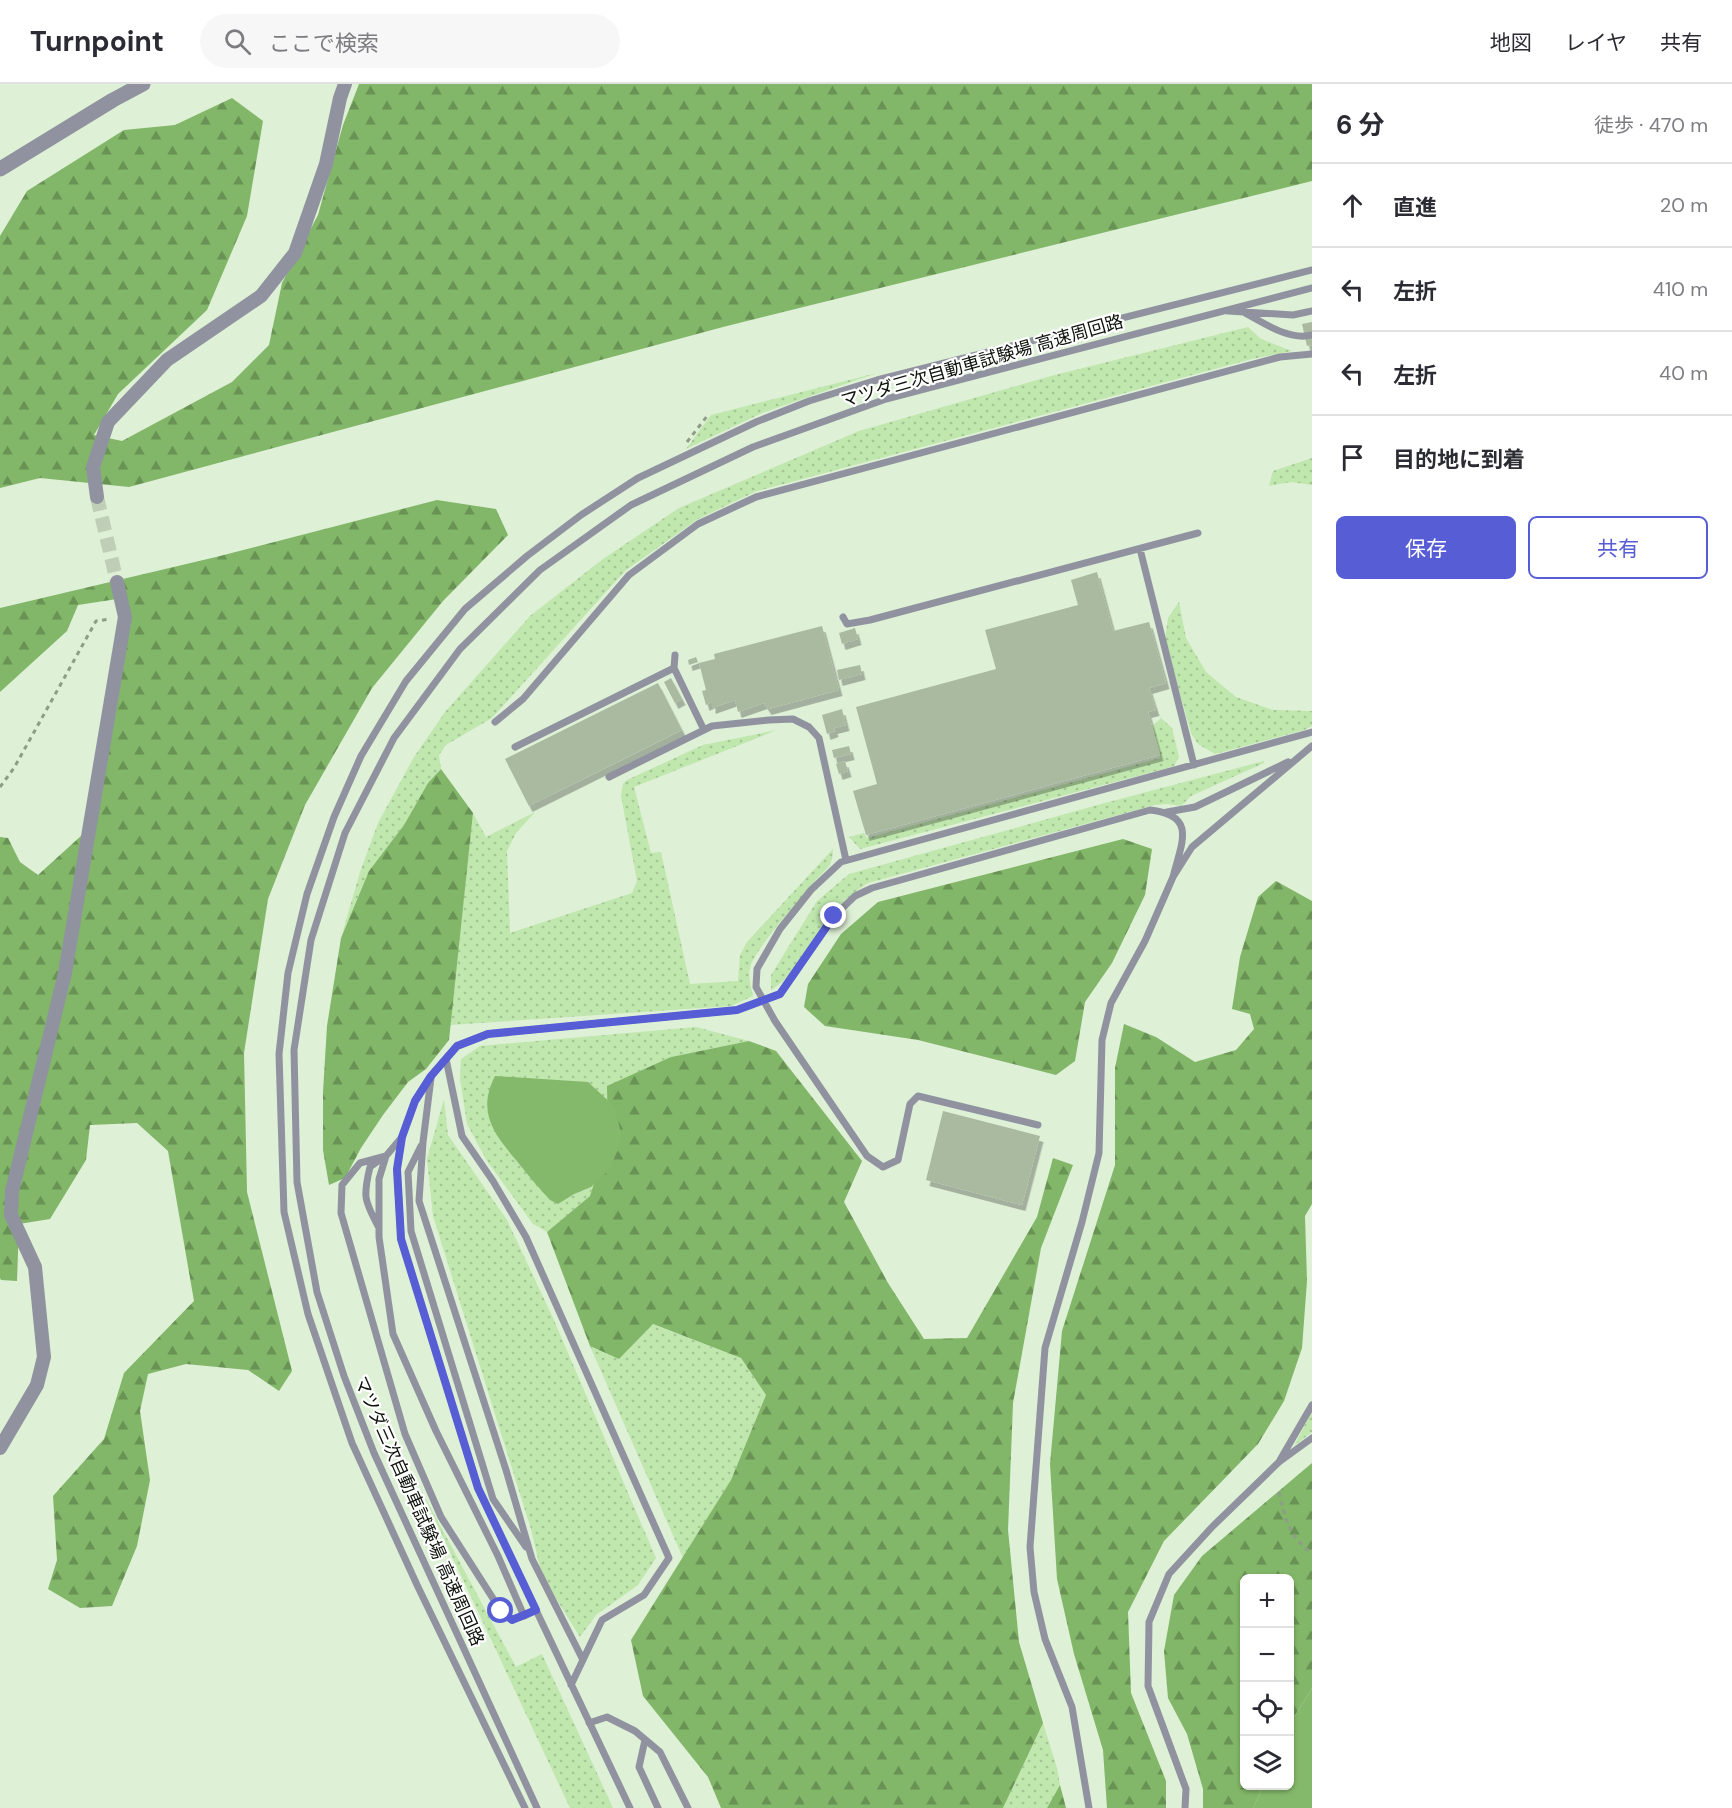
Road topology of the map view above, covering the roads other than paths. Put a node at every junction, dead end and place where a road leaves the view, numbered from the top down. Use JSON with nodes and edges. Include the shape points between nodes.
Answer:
{"nodes":[{"id":1,"x":143,"y":84,"type":"edge"},
{"id":2,"x":345,"y":84,"type":"edge"},
{"id":3,"x":0,"y":169,"type":"edge"},
{"id":4,"x":1312,"y":270,"type":"edge"},
{"id":5,"x":1312,"y":288,"type":"edge"},
{"id":6,"x":1220,"y":311,"type":"junction"},
{"id":7,"x":1312,"y":311,"type":"edge"},
{"id":8,"x":1242,"y":312,"type":"junction"},
{"id":9,"x":1312,"y":335,"type":"edge"},
{"id":10,"x":1312,"y":354,"type":"edge"},
{"id":11,"x":97,"y":497,"type":"tunnel mouth"},
{"id":12,"x":1198,"y":533,"type":"dead end"},
{"id":13,"x":1140,"y":549,"type":"junction"},
{"id":14,"x":117,"y":582,"type":"tunnel mouth"},
{"id":15,"x":843,"y":617,"type":"dead end"},
{"id":16,"x":675,"y":655,"type":"dead end"},
{"id":17,"x":674,"y":668,"type":"junction"},
{"id":18,"x":495,"y":722,"type":"dead end"},
{"id":19,"x":704,"y":730,"type":"junction"},
{"id":20,"x":1312,"y":732,"type":"edge"},
{"id":21,"x":1312,"y":746,"type":"edge"},
{"id":22,"x":515,"y":747,"type":"dead end"},
{"id":23,"x":1299,"y":757,"type":"junction"},
{"id":24,"x":1194,"y":765,"type":"junction"},
{"id":25,"x":609,"y":777,"type":"dead end"},
{"id":26,"x":1167,"y":812,"type":"junction"},
{"id":27,"x":846,"y":860,"type":"junction"},
{"id":28,"x":1173,"y":877,"type":"junction"},
{"id":29,"x":446,"y":1059,"type":"junction"},
{"id":30,"x":431,"y":1076,"type":"junction"},
{"id":31,"x":1038,"y":1125,"type":"dead end"},
{"id":32,"x":402,"y":1137,"type":"junction"},
{"id":33,"x":423,"y":1142,"type":"junction"},
{"id":34,"x":386,"y":1156,"type":"junction"},
{"id":35,"x":379,"y":1228,"type":"junction"},
{"id":36,"x":1312,"y":1405,"type":"edge"},
{"id":37,"x":1312,"y":1438,"type":"edge"},
{"id":38,"x":0,"y":1448,"type":"edge"},
{"id":39,"x":1279,"y":1462,"type":"junction"},
{"id":40,"x":529,"y":1552,"type":"junction"},
{"id":41,"x":536,"y":1610,"type":"junction"},
{"id":42,"x":525,"y":1616,"type":"junction"},
{"id":43,"x":583,"y":1660,"type":"junction"},
{"id":44,"x":571,"y":1685,"type":"junction"},
{"id":45,"x":589,"y":1723,"type":"junction"},
{"id":46,"x":645,"y":1740,"type":"junction"},
{"id":47,"x":525,"y":1808,"type":"edge"},
{"id":48,"x":537,"y":1808,"type":"edge"},
{"id":49,"x":630,"y":1808,"type":"edge"},
{"id":50,"x":658,"y":1808,"type":"edge"},
{"id":51,"x":688,"y":1808,"type":"edge"},
{"id":52,"x":1089,"y":1808,"type":"edge"},
{"id":53,"x":1185,"y":1808,"type":"edge"}],
"edges":[{"from":1,"to":3,"type":"street"},
{"from":2,"to":11,"type":"street","via":[[326,164],[295,253],[261,297],[167,360],[108,422],[93,466]]},
{"from":4,"to":47,"type":"lane","via":[[889,377],[809,401],[638,478],[581,515],[465,609],[406,681],[361,756],[307,894],[288,972],[279,1054],[284,1212],[308,1314],[352,1443]]},
{"from":5,"to":6,"type":"lane","name":"マツダ三次自動車試験場 高速周回路"},
{"from":6,"to":8,"type":"lane"},
{"from":6,"to":48,"type":"lane","name":"マツダ三次自動車試験場 高速周回路","via":[[886,399],[753,447],[631,505],[540,570],[460,649],[394,738],[345,833],[311,940],[294,1050],[297,1182],[316,1292],[374,1453]]},
{"from":7,"to":8,"type":"lane","via":[[1293,315]]},
{"from":8,"to":9,"type":"lane","via":[[1281,332]]},
{"from":10,"to":18,"type":"lane","via":[[1280,357],[756,497],[698,524],[629,575],[523,699]]},
{"from":12,"to":13,"type":"lane"},
{"from":13,"to":15,"type":"lane","via":[[870,620],[847,624]]},
{"from":13,"to":24,"type":"lane"},
{"from":14,"to":38,"type":"street","via":[[125,617],[65,973],[12,1191],[11,1215],[35,1267],[44,1357],[37,1385]]},
{"from":16,"to":17,"type":"lane"},
{"from":17,"to":19,"type":"lane"},
{"from":17,"to":22,"type":"lane"},
{"from":19,"to":25,"type":"lane"},
{"from":19,"to":27,"type":"lane","via":[[793,719],[809,727],[819,738]]},
{"from":20,"to":24,"type":"lane"},
{"from":21,"to":23,"type":"lane"},
{"from":23,"to":26,"type":"lane","via":[[1195,807]]},
{"from":23,"to":28,"type":"lane","via":[[1192,847]]},
{"from":24,"to":27,"type":"lane"},
{"from":26,"to":28,"type":"lane","via":[[1178,819],[1183,833]]},
{"from":26,"to":29,"type":"lane","via":[[1150,810],[872,888],[855,896],[834,916],[780,994],[737,1010],[488,1034],[457,1046]]},
{"from":27,"to":31,"type":"lane","via":[[811,890],[780,929],[757,969],[756,987],[867,1156],[883,1167],[898,1160],[910,1104],[918,1096]]},
{"from":28,"to":52,"type":"lane","via":[[1145,941],[1111,1003],[1102,1040],[1099,1153],[1045,1348],[1030,1546],[1034,1592],[1046,1639],[1072,1707]]},
{"from":29,"to":30,"type":"lane"},
{"from":29,"to":43,"type":"lane","via":[[462,1136],[526,1237],[669,1558],[644,1595],[602,1620]]},
{"from":30,"to":32,"type":"lane","via":[[415,1101]]},
{"from":30,"to":33,"type":"lane"},
{"from":32,"to":34,"type":"lane"},
{"from":32,"to":41,"type":"lane","via":[[397,1169],[401,1239],[478,1488]]},
{"from":33,"to":40,"type":"lane","via":[[419,1201]]},
{"from":33,"to":40,"type":"lane","via":[[408,1172],[411,1231],[493,1499]]},
{"from":34,"to":35,"type":"lane","via":[[379,1179]]},
{"from":34,"to":35,"type":"lane","via":[[370,1167],[366,1184],[366,1203]]},
{"from":34,"to":42,"type":"lane","via":[[360,1163],[354,1170],[342,1185],[340,1213],[405,1434],[441,1517],[501,1611],[512,1620]]},
{"from":35,"to":42,"type":"lane","via":[[393,1334]]},
{"from":36,"to":39,"type":"lane"},
{"from":37,"to":39,"type":"lane"},
{"from":39,"to":53,"type":"lane","via":[[1169,1574],[1149,1622],[1148,1686],[1186,1789]]},
{"from":40,"to":43,"type":"lane"},
{"from":41,"to":42,"type":"lane"},
{"from":41,"to":44,"type":"lane"},
{"from":43,"to":44,"type":"lane"},
{"from":44,"to":45,"type":"lane"},
{"from":45,"to":46,"type":"lane","via":[[607,1717]]},
{"from":45,"to":49,"type":"lane"},
{"from":46,"to":50,"type":"lane","via":[[639,1767]]},
{"from":46,"to":51,"type":"lane","via":[[660,1752]]}]}
